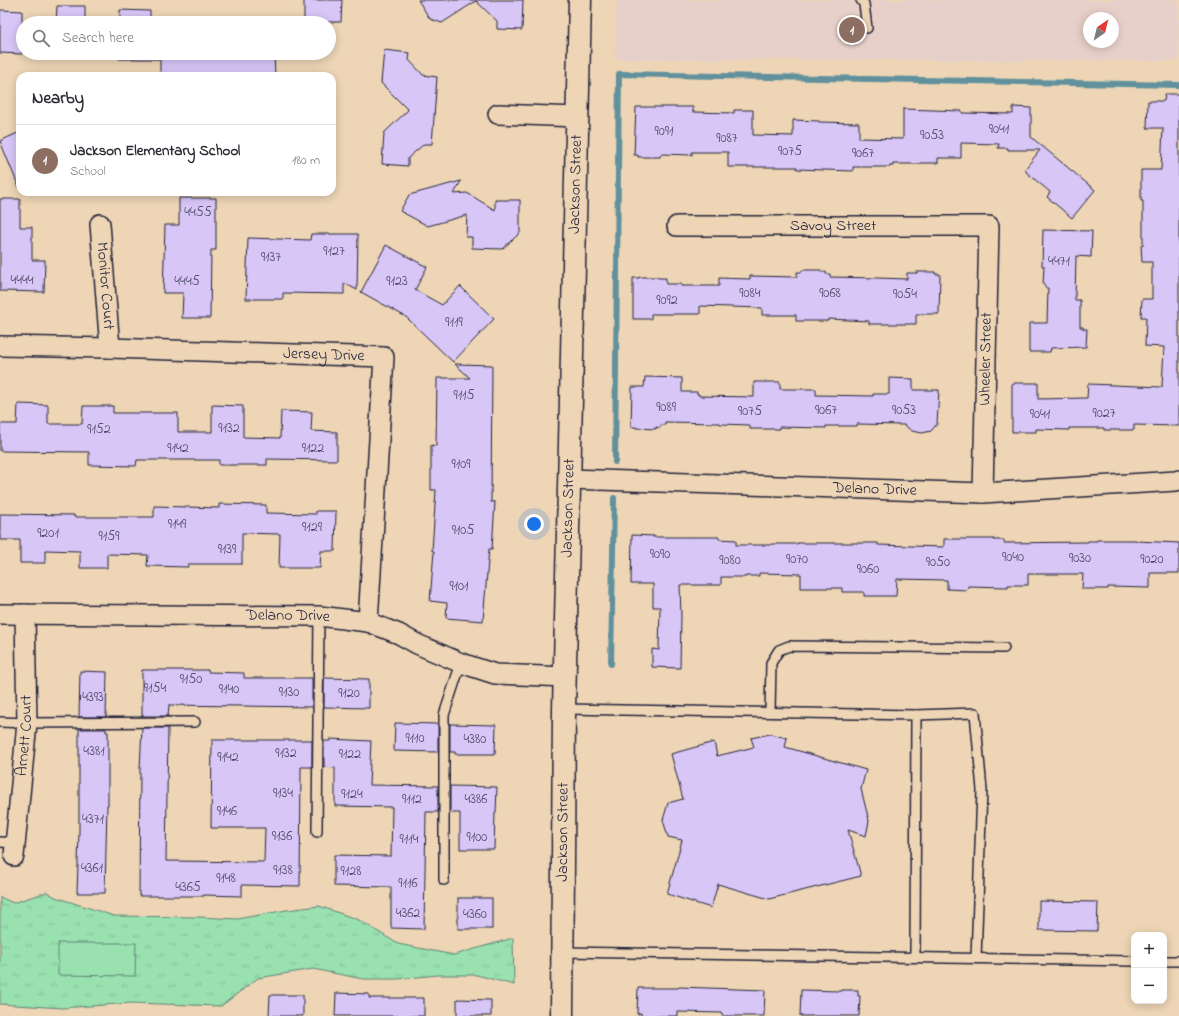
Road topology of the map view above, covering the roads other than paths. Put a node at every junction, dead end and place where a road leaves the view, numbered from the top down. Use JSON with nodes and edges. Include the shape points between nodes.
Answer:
{"nodes":[{"id":1,"x":580,"y":0,"type":"edge"},
{"id":2,"x":861,"y":0,"type":"edge"},
{"id":3,"x":867,"y":28,"type":"dead end"},
{"id":4,"x":498,"y":114,"type":"dead end"},
{"id":5,"x":578,"y":117,"type":"junction"},
{"id":6,"x":100,"y":224,"type":"dead end"},
{"id":7,"x":677,"y":226,"type":"dead end"},
{"id":8,"x":990,"y":226,"type":"joint"},
{"id":9,"x":0,"y":346,"type":"edge"},
{"id":10,"x":110,"y":348,"type":"junction"},
{"id":11,"x":570,"y":479,"type":"junction"},
{"id":12,"x":1179,"y":480,"type":"edge"},
{"id":13,"x":983,"y":493,"type":"junction"},
{"id":14,"x":0,"y":614,"type":"edge"},
{"id":15,"x":25,"y":614,"type":"junction"},
{"id":16,"x":319,"y":616,"type":"junction"},
{"id":17,"x":368,"y":622,"type":"junction"},
{"id":18,"x":1004,"y":648,"type":"dead end"},
{"id":19,"x":461,"y":663,"type":"junction"},
{"id":20,"x":565,"y":678,"type":"junction"},
{"id":21,"x":564,"y":709,"type":"junction"},
{"id":22,"x":770,"y":712,"type":"junction"},
{"id":23,"x":916,"y":715,"type":"junction"},
{"id":24,"x":0,"y":722,"type":"edge"},
{"id":25,"x":195,"y":722,"type":"dead end"},
{"id":26,"x":27,"y":723,"type":"junction"},
{"id":27,"x":317,"y":832,"type":"dead end"},
{"id":28,"x":10,"y":845,"type":"edge"},
{"id":29,"x":444,"y":880,"type":"dead end"},
{"id":30,"x":562,"y":952,"type":"junction"},
{"id":31,"x":915,"y":957,"type":"junction"},
{"id":32,"x":976,"y":958,"type":"junction"},
{"id":33,"x":1131,"y":961,"type":"edge"},
{"id":34,"x":1167,"y":961,"type":"edge"},
{"id":35,"x":1179,"y":961,"type":"edge"},
{"id":36,"x":562,"y":1016,"type":"edge"}],
"edges":[{"from":1,"to":5,"type":"main road","name":"Jackson Street"},
{"from":2,"to":3,"type":"lane","via":[[864,4]]},
{"from":4,"to":5,"type":"street"},
{"from":5,"to":11,"type":"main road","name":"Jackson Street"},
{"from":6,"to":10,"type":"street","name":"Monitor Court"},
{"from":7,"to":8,"type":"street","name":"Savoy Street"},
{"from":8,"to":13,"type":"street","name":"Wheeler Street"},
{"from":9,"to":10,"type":"street","name":"Jersey Drive"},
{"from":10,"to":17,"type":"street","name":"Jersey Drive","via":[[384,357]]},
{"from":11,"to":13,"type":"street","name":"Delano Drive"},
{"from":11,"to":20,"type":"main road","name":"Jackson Street"},
{"from":12,"to":13,"type":"street","name":"Delano Drive"},
{"from":14,"to":15,"type":"street","name":"Delano Drive"},
{"from":15,"to":16,"type":"street","name":"Delano Drive"},
{"from":15,"to":26,"type":"street","name":"Arnett Court"},
{"from":16,"to":17,"type":"street","name":"Delano Drive"},
{"from":16,"to":27,"type":"lane"},
{"from":17,"to":19,"type":"street","name":"Delano Drive"},
{"from":18,"to":22,"type":"lane","via":[[789,646],[779,650],[771,663]]},
{"from":19,"to":20,"type":"street","name":"Delano Drive","via":[[495,674]]},
{"from":19,"to":29,"type":"lane","via":[[444,715]]},
{"from":20,"to":21,"type":"main road","name":"Jackson Street"},
{"from":21,"to":22,"type":"lane"},
{"from":21,"to":30,"type":"main road","name":"Jackson Street"},
{"from":22,"to":23,"type":"lane"},
{"from":23,"to":31,"type":"lane"},
{"from":23,"to":32,"type":"lane","via":[[975,713],[982,790]]},
{"from":24,"to":26,"type":"lane"},
{"from":25,"to":26,"type":"lane"},
{"from":26,"to":28,"type":"street","name":"Arnett Court"},
{"from":30,"to":31,"type":"lane"},
{"from":30,"to":36,"type":"main road","name":"Jackson Street"},
{"from":31,"to":32,"type":"lane"},
{"from":32,"to":33,"type":"lane"},
{"from":34,"to":35,"type":"lane"}]}
